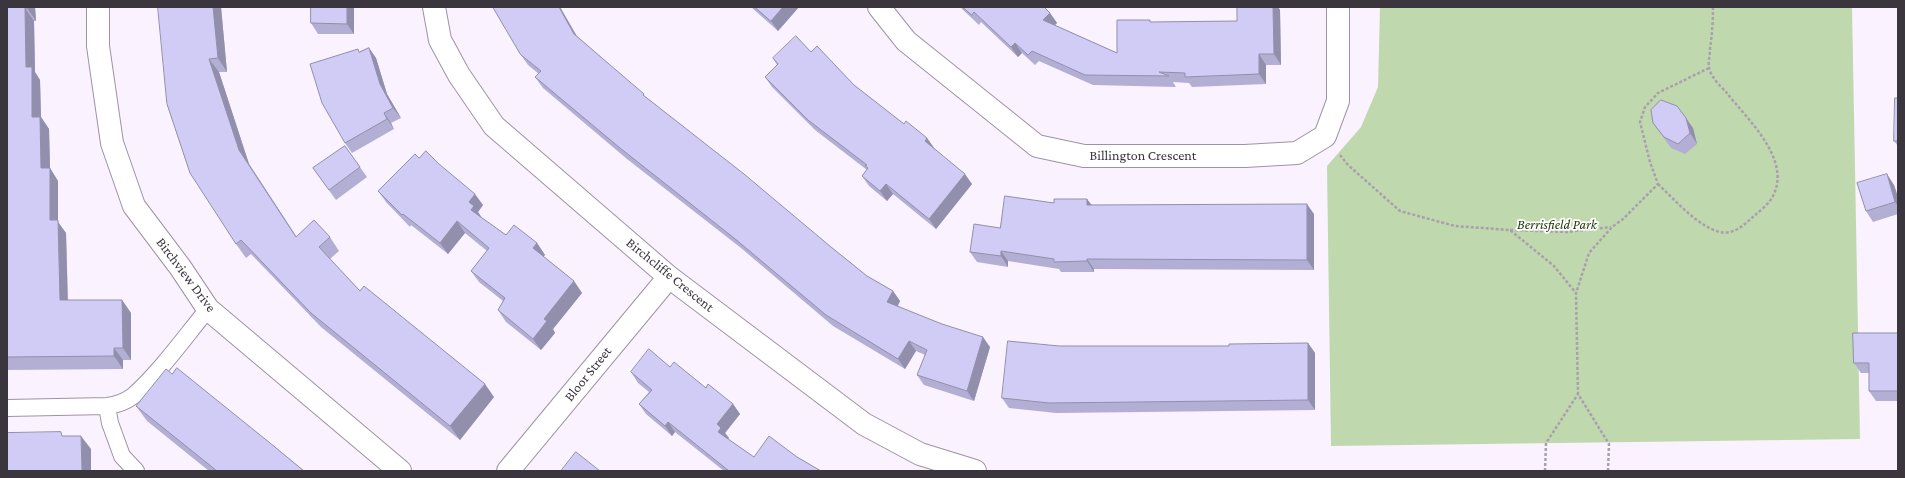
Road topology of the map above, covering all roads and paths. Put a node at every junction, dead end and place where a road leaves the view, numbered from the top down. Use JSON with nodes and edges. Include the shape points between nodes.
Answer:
{"nodes":[{"id":1,"x":98,"y":7,"type":"edge"},
{"id":2,"x":434,"y":7,"type":"edge"},
{"id":3,"x":879,"y":7,"type":"edge"},
{"id":4,"x":1338,"y":7,"type":"edge"},
{"id":5,"x":1713,"y":7,"type":"edge"},
{"id":6,"x":1709,"y":68,"type":"junction"},
{"id":7,"x":1325,"y":136,"type":"junction"},
{"id":8,"x":1658,"y":184,"type":"junction"},
{"id":9,"x":1612,"y":227,"type":"junction"},
{"id":10,"x":1510,"y":230,"type":"junction"},
{"id":11,"x":669,"y":277,"type":"junction"},
{"id":12,"x":1576,"y":293,"type":"junction"},
{"id":13,"x":208,"y":309,"type":"junction"},
{"id":14,"x":1578,"y":394,"type":"junction"},
{"id":15,"x":107,"y":406,"type":"junction"},
{"id":16,"x":7,"y":408,"type":"edge"},
{"id":17,"x":136,"y":471,"type":"edge"},
{"id":18,"x":400,"y":471,"type":"edge"},
{"id":19,"x":508,"y":471,"type":"edge"},
{"id":20,"x":975,"y":471,"type":"edge"},
{"id":21,"x":1545,"y":471,"type":"edge"},
{"id":22,"x":1608,"y":471,"type":"edge"}],
"edges":[{"from":1,"to":13,"type":"street","name":"Birchview Drive","via":[[98,46],[112,143],[134,206]]},
{"from":2,"to":11,"type":"street","name":"Birchcliffe Crescent","via":[[440,40],[458,75],[494,126]]},
{"from":3,"to":7,"type":"street","name":"Billington Crescent","via":[[906,41],[1037,146],[1084,156],[1244,156],[1297,153]]},
{"from":4,"to":7,"type":"street","via":[[1338,101]]},
{"from":5,"to":6,"type":"path"},
{"from":6,"to":8,"type":"path","via":[[1658,93],[1645,107],[1640,122]]},
{"from":6,"to":8,"type":"path","via":[[1771,149],[1778,180],[1772,196],[1760,211],[1741,227],[1723,232],[1705,225]]},
{"from":7,"to":10,"type":"path","via":[[1348,165],[1400,211],[1456,226]]},
{"from":8,"to":9,"type":"path"},
{"from":9,"to":10,"type":"path","via":[[1568,232]]},
{"from":9,"to":12,"type":"path","via":[[1589,254]]},
{"from":10,"to":12,"type":"path","via":[[1554,266]]},
{"from":11,"to":19,"type":"street","name":"Bloor Street"},
{"from":11,"to":20,"type":"street","name":"Birchcliffe Crescent","via":[[864,424],[920,454]]},
{"from":12,"to":14,"type":"path"},
{"from":13,"to":15,"type":"lane","via":[[132,397]]},
{"from":13,"to":18,"type":"street","name":"Birchview Drive"},
{"from":14,"to":21,"type":"path","via":[[1546,443]]},
{"from":14,"to":22,"type":"path","via":[[1609,444]]},
{"from":15,"to":16,"type":"lane"},
{"from":15,"to":17,"type":"lane","via":[[110,423],[122,456]]}]}
